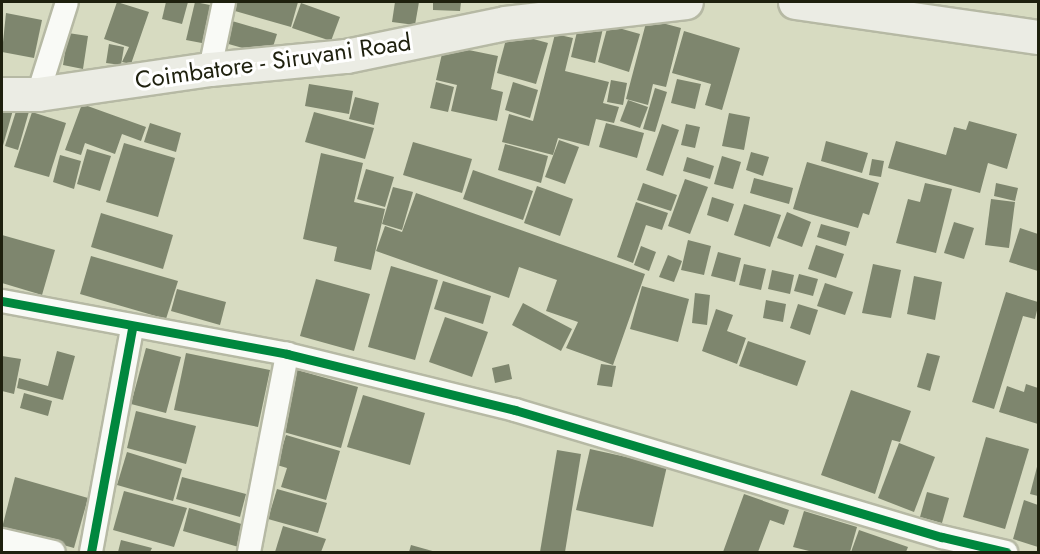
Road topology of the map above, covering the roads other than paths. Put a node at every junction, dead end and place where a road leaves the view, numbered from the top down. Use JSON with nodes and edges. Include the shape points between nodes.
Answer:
{"nodes":[{"id":1,"x":67,"y":2,"type":"edge"},
{"id":2,"x":224,"y":2,"type":"edge"},
{"id":3,"x":686,"y":2,"type":"edge"},
{"id":4,"x":795,"y":2,"type":"edge"},
{"id":5,"x":1038,"y":37,"type":"edge"},
{"id":6,"x":210,"y":69,"type":"junction"},
{"id":7,"x":2,"y":94,"type":"edge"},
{"id":8,"x":38,"y":94,"type":"junction"},
{"id":9,"x":2,"y":301,"type":"edge"},
{"id":10,"x":132,"y":328,"type":"junction"},
{"id":11,"x":287,"y":354,"type":"junction"},
{"id":12,"x":2,"y":540,"type":"edge"},
{"id":13,"x":940,"y":545,"type":"edge"},
{"id":14,"x":54,"y":552,"type":"edge"},
{"id":15,"x":91,"y":552,"type":"edge"},
{"id":16,"x":249,"y":552,"type":"edge"},
{"id":17,"x":1006,"y":552,"type":"edge"}],
"edges":[{"from":1,"to":8,"type":"street"},
{"from":2,"to":6,"type":"street"},
{"from":3,"to":6,"type":"main road","name":"Coimbatore - Siruvani Road","via":[[505,23],[346,56]]},
{"from":4,"to":5,"type":"main road"},
{"from":6,"to":8,"type":"main road","name":"Coimbatore - Siruvani Road"},
{"from":7,"to":8,"type":"main road","name":"Coimbatore - Siruvani Road"},
{"from":9,"to":10,"type":"street"},
{"from":10,"to":11,"type":"street","via":[[180,332]]},
{"from":10,"to":15,"type":"street"},
{"from":11,"to":13,"type":"street","via":[[514,410]]},
{"from":11,"to":16,"type":"street"},
{"from":12,"to":14,"type":"street"},
{"from":13,"to":17,"type":"street"}]}
